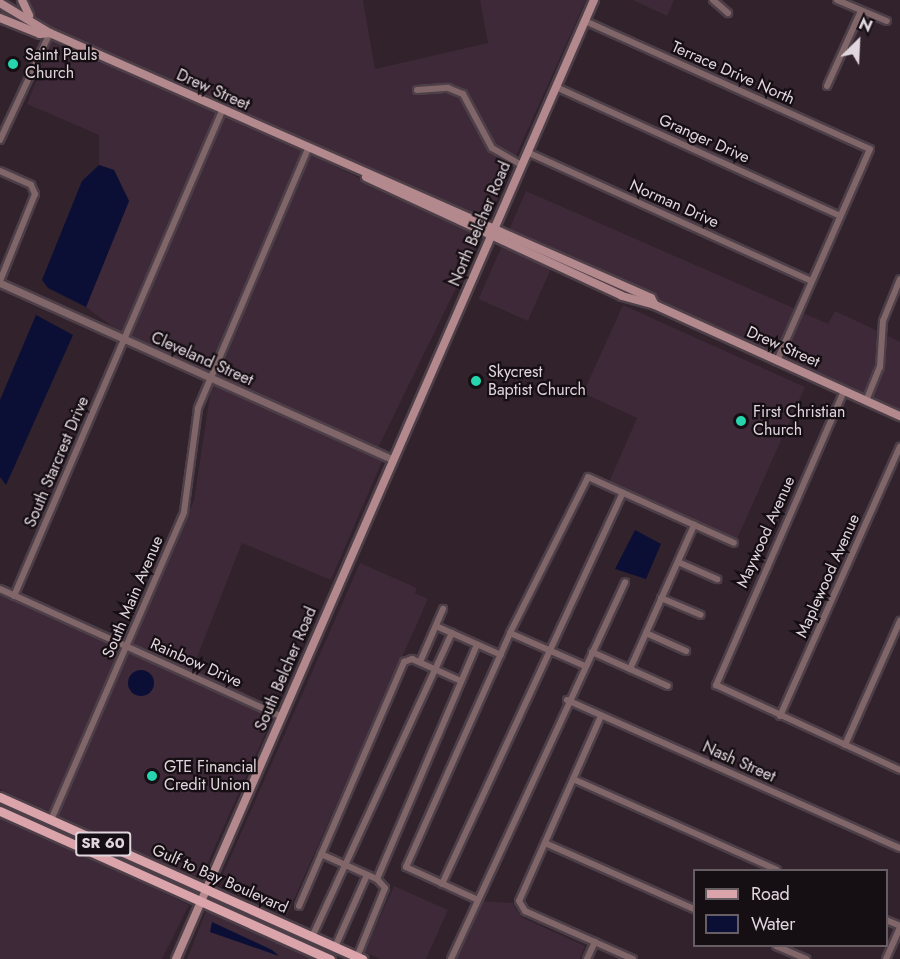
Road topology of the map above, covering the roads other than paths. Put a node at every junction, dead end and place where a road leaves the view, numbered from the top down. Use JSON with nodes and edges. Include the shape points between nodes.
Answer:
{"nodes":[{"id":1,"x":22,"y":0,"type":"edge"},
{"id":2,"x":594,"y":0,"type":"edge"},
{"id":3,"x":714,"y":0,"type":"edge"},
{"id":4,"x":837,"y":0,"type":"edge"},
{"id":5,"x":0,"y":3,"type":"edge"},
{"id":6,"x":861,"y":11,"type":"junction"},
{"id":7,"x":728,"y":13,"type":"dead end"},
{"id":8,"x":0,"y":18,"type":"edge"},
{"id":9,"x":585,"y":21,"type":"junction"},
{"id":10,"x":887,"y":21,"type":"dead end"},
{"id":11,"x":40,"y":22,"type":"junction"},
{"id":12,"x":50,"y":33,"type":"junction"},
{"id":13,"x":827,"y":86,"type":"dead end"},
{"id":14,"x":556,"y":87,"type":"junction"},
{"id":15,"x":417,"y":90,"type":"dead end"},
{"id":16,"x":222,"y":111,"type":"junction"},
{"id":17,"x":0,"y":140,"type":"edge"},
{"id":18,"x":308,"y":149,"type":"junction"},
{"id":19,"x":527,"y":152,"type":"junction"},
{"id":20,"x":521,"y":165,"type":"junction"},
{"id":21,"x":0,"y":171,"type":"edge"},
{"id":22,"x":364,"y":175,"type":"junction"},
{"id":23,"x":840,"y":216,"type":"junction"},
{"id":24,"x":495,"y":228,"type":"junction"},
{"id":25,"x":491,"y":237,"type":"junction"},
{"id":26,"x":900,"y":279,"type":"edge"},
{"id":27,"x":811,"y":281,"type":"junction"},
{"id":28,"x":0,"y":282,"type":"edge"},
{"id":29,"x":892,"y":297,"type":"junction"},
{"id":30,"x":900,"y":300,"type":"edge"},
{"id":31,"x":655,"y":305,"type":"junction"},
{"id":32,"x":125,"y":339,"type":"junction"},
{"id":33,"x":777,"y":361,"type":"junction"},
{"id":34,"x":210,"y":377,"type":"junction"},
{"id":35,"x":844,"y":391,"type":"junction"},
{"id":36,"x":866,"y":401,"type":"junction"},
{"id":37,"x":900,"y":416,"type":"edge"},
{"id":38,"x":900,"y":447,"type":"edge"},
{"id":39,"x":393,"y":460,"type":"junction"},
{"id":40,"x":623,"y":493,"type":"junction"},
{"id":41,"x":694,"y":525,"type":"junction"},
{"id":42,"x":734,"y":543,"type":"dead end"},
{"id":43,"x":678,"y":562,"type":"junction"},
{"id":44,"x":717,"y":579,"type":"dead end"},
{"id":45,"x":625,"y":582,"type":"dead end"},
{"id":46,"x":0,"y":589,"type":"edge"},
{"id":47,"x":14,"y":596,"type":"junction"},
{"id":48,"x":662,"y":598,"type":"junction"},
{"id":49,"x":443,"y":609,"type":"dead end"},
{"id":50,"x":701,"y":615,"type":"dead end"},
{"id":51,"x":900,"y":621,"type":"edge"},
{"id":52,"x":436,"y":626,"type":"junction"},
{"id":53,"x":452,"y":633,"type":"junction"},
{"id":54,"x":510,"y":633,"type":"junction"},
{"id":55,"x":646,"y":633,"type":"junction"},
{"id":56,"x":477,"y":644,"type":"junction"},
{"id":57,"x":127,"y":646,"type":"junction"},
{"id":58,"x":547,"y":650,"type":"junction"},
{"id":59,"x":686,"y":651,"type":"dead end"},
{"id":60,"x":592,"y":652,"type":"junction"},
{"id":61,"x":501,"y":655,"type":"junction"},
{"id":62,"x":420,"y":662,"type":"junction"},
{"id":63,"x":583,"y":665,"type":"junction"},
{"id":64,"x":436,"y":669,"type":"junction"},
{"id":65,"x":630,"y":669,"type":"junction"},
{"id":66,"x":461,"y":681,"type":"junction"},
{"id":67,"x":668,"y":686,"type":"dead end"},
{"id":68,"x":567,"y":700,"type":"junction"},
{"id":69,"x":601,"y":716,"type":"junction"},
{"id":70,"x":780,"y":716,"type":"junction"},
{"id":71,"x":282,"y":717,"type":"junction"},
{"id":72,"x":845,"y":745,"type":"junction"},
{"id":73,"x":900,"y":770,"type":"edge"},
{"id":74,"x":573,"y":779,"type":"junction"},
{"id":75,"x":0,"y":797,"type":"edge"},
{"id":76,"x":0,"y":809,"type":"edge"},
{"id":77,"x":51,"y":820,"type":"junction"},
{"id":78,"x":47,"y":832,"type":"junction"},
{"id":79,"x":99,"y":842,"type":"junction"},
{"id":80,"x":545,"y":843,"type":"junction"},
{"id":81,"x":900,"y":848,"type":"edge"},
{"id":82,"x":321,"y":854,"type":"junction"},
{"id":83,"x":346,"y":866,"type":"junction"},
{"id":84,"x":775,"y":869,"type":"edge"},
{"id":85,"x":367,"y":875,"type":"junction"},
{"id":86,"x":377,"y":879,"type":"junction"},
{"id":87,"x":442,"y":884,"type":"junction"},
{"id":88,"x":206,"y":890,"type":"junction"},
{"id":89,"x":478,"y":900,"type":"junction"},
{"id":90,"x":201,"y":902,"type":"junction"},
{"id":91,"x":299,"y":906,"type":"dead end"},
{"id":92,"x":693,"y":909,"type":"edge"},
{"id":93,"x":900,"y":926,"type":"edge"},
{"id":94,"x":312,"y":937,"type":"junction"},
{"id":95,"x":595,"y":942,"type":"junction"},
{"id":96,"x":335,"y":947,"type":"junction"},
{"id":97,"x":780,"y":947,"type":"edge"},
{"id":98,"x":359,"y":958,"type":"edge"},
{"id":99,"x":176,"y":959,"type":"edge"},
{"id":100,"x":330,"y":959,"type":"edge"},
{"id":101,"x":451,"y":959,"type":"edge"},
{"id":102,"x":587,"y":959,"type":"edge"},
{"id":103,"x":633,"y":959,"type":"edge"},
{"id":104,"x":806,"y":959,"type":"edge"},
{"id":105,"x":886,"y":959,"type":"edge"}],
"edges":[{"from":1,"to":11,"type":"main road","via":[[23,11]]},
{"from":2,"to":9,"type":"main road","name":"North Belcher Road"},
{"from":3,"to":7,"type":"street"},
{"from":4,"to":6,"type":"street"},
{"from":5,"to":11,"type":"main road","name":"Drew Street"},
{"from":6,"to":10,"type":"street"},
{"from":6,"to":13,"type":"street"},
{"from":8,"to":12,"type":"main road","name":"Drew Street","via":[[39,34]]},
{"from":9,"to":14,"type":"main road","name":"North Belcher Road"},
{"from":9,"to":23,"type":"street","name":"Terrace Drive North","via":[[870,149]]},
{"from":11,"to":12,"type":"main road","name":"Drew Street"},
{"from":12,"to":16,"type":"main road","name":"Drew Street"},
{"from":12,"to":17,"type":"street"},
{"from":14,"to":19,"type":"main road","name":"North Belcher Road"},
{"from":14,"to":23,"type":"street","name":"Granger Drive"},
{"from":15,"to":20,"type":"street","via":[[448,88],[463,94],[492,148]]},
{"from":16,"to":18,"type":"main road","name":"Drew Street"},
{"from":16,"to":32,"type":"street","name":"South Starcrest Drive"},
{"from":18,"to":22,"type":"main road","name":"Drew Street"},
{"from":18,"to":34,"type":"street","name":"South Main Avenue"},
{"from":19,"to":20,"type":"main road","name":"North Belcher Road"},
{"from":19,"to":27,"type":"street","name":"Norman Drive"},
{"from":20,"to":24,"type":"main road","name":"North Belcher Road"},
{"from":21,"to":28,"type":"street","via":[[31,185],[35,194]]},
{"from":22,"to":24,"type":"main road","name":"Drew Street","via":[[400,184]]},
{"from":22,"to":25,"type":"main road","name":"Drew Street"},
{"from":23,"to":27,"type":"street"},
{"from":24,"to":25,"type":"main road","name":"North Belcher Road"},
{"from":24,"to":31,"type":"main road","name":"Drew Street","via":[[651,298]]},
{"from":25,"to":31,"type":"main road","name":"Drew Street","via":[[646,307]]},
{"from":25,"to":39,"type":"main road","name":"North Belcher Road"},
{"from":26,"to":29,"type":"street"},
{"from":27,"to":33,"type":"street"},
{"from":28,"to":32,"type":"street","name":"Cleveland Street"},
{"from":29,"to":30,"type":"street"},
{"from":29,"to":36,"type":"street","via":[[883,321],[880,367]]},
{"from":31,"to":33,"type":"main road","name":"Drew Street"},
{"from":32,"to":34,"type":"street","name":"Cleveland Street"},
{"from":32,"to":47,"type":"street","name":"South Starcrest Drive"},
{"from":33,"to":35,"type":"main road","name":"Drew Street"},
{"from":34,"to":39,"type":"street","name":"Cleveland Street"},
{"from":34,"to":57,"type":"street","name":"South Main Avenue","via":[[195,424],[189,497]]},
{"from":35,"to":36,"type":"main road","name":"Drew Street"},
{"from":35,"to":70,"type":"street","name":"Maywood Avenue","via":[[716,685]]},
{"from":36,"to":37,"type":"main road","name":"Drew Street"},
{"from":38,"to":70,"type":"street","name":"Maplewood Avenue"},
{"from":39,"to":71,"type":"main road","name":"South Belcher Road"},
{"from":40,"to":41,"type":"street"},
{"from":40,"to":54,"type":"street","via":[[588,477]]},
{"from":40,"to":58,"type":"street"},
{"from":41,"to":42,"type":"street"},
{"from":41,"to":43,"type":"street"},
{"from":43,"to":44,"type":"street"},
{"from":43,"to":48,"type":"street"},
{"from":45,"to":60,"type":"street"},
{"from":46,"to":47,"type":"street","name":"Rainbow Drive"},
{"from":47,"to":57,"type":"street","name":"Rainbow Drive"},
{"from":48,"to":50,"type":"street"},
{"from":48,"to":55,"type":"street"},
{"from":49,"to":52,"type":"street"},
{"from":51,"to":72,"type":"street"},
{"from":52,"to":53,"type":"street"},
{"from":52,"to":62,"type":"street"},
{"from":53,"to":56,"type":"street"},
{"from":53,"to":64,"type":"street"},
{"from":54,"to":58,"type":"street"},
{"from":54,"to":61,"type":"street"},
{"from":55,"to":59,"type":"street"},
{"from":55,"to":65,"type":"street"},
{"from":56,"to":61,"type":"street"},
{"from":56,"to":66,"type":"street"},
{"from":57,"to":71,"type":"street","name":"Rainbow Drive"},
{"from":57,"to":77,"type":"street","name":"South Main Avenue"},
{"from":58,"to":63,"type":"street"},
{"from":58,"to":87,"type":"street"},
{"from":60,"to":63,"type":"street"},
{"from":60,"to":65,"type":"street"},
{"from":61,"to":87,"type":"street","via":[[406,867]]},
{"from":62,"to":64,"type":"street"},
{"from":62,"to":82,"type":"street","via":[[407,659]]},
{"from":63,"to":68,"type":"street"},
{"from":64,"to":66,"type":"street"},
{"from":64,"to":83,"type":"street"},
{"from":65,"to":67,"type":"street"},
{"from":66,"to":86,"type":"street"},
{"from":68,"to":69,"type":"street","name":"Nash Street"},
{"from":68,"to":89,"type":"street"},
{"from":69,"to":74,"type":"street"},
{"from":69,"to":81,"type":"street","name":"Nash Street"},
{"from":70,"to":72,"type":"street"},
{"from":71,"to":88,"type":"main road","name":"South Belcher Road"},
{"from":72,"to":73,"type":"street"},
{"from":74,"to":80,"type":"street"},
{"from":74,"to":84,"type":"street"},
{"from":75,"to":77,"type":"main road","name":"Gulf to Bay Boulevard","number":"SR 60"},
{"from":76,"to":77,"type":"main road","via":[[44,824]]},
{"from":76,"to":78,"type":"main road","name":"Gulf to Bay Boulevard","number":"SR 60"},
{"from":77,"to":79,"type":"main road","name":"Gulf to Bay Boulevard","number":"SR 60"},
{"from":78,"to":79,"type":"main road","via":[[55,829],[88,843]]},
{"from":78,"to":90,"type":"main road","name":"Gulf to Bay Boulevard","number":"SR 60"},
{"from":79,"to":88,"type":"main road","name":"Gulf to Bay Boulevard","number":"SR 60"},
{"from":80,"to":92,"type":"street"},
{"from":80,"to":95,"type":"street","via":[[520,907]]},
{"from":82,"to":83,"type":"street"},
{"from":82,"to":91,"type":"street"},
{"from":83,"to":85,"type":"street"},
{"from":83,"to":94,"type":"street"},
{"from":85,"to":86,"type":"street"},
{"from":85,"to":96,"type":"street"},
{"from":86,"to":98,"type":"street","via":[[384,895]]},
{"from":87,"to":89,"type":"street"},
{"from":88,"to":90,"type":"main road","name":"South Belcher Road"},
{"from":88,"to":94,"type":"main road","name":"Gulf to Bay Boulevard","number":"SR 60"},
{"from":89,"to":101,"type":"street"},
{"from":90,"to":99,"type":"main road","name":"South Belcher Road"},
{"from":90,"to":100,"type":"main road","name":"Gulf to Bay Boulevard","number":"SR 60"},
{"from":93,"to":105,"type":"street"},
{"from":94,"to":96,"type":"main road","name":"Gulf to Bay Boulevard","number":"SR 60"},
{"from":95,"to":102,"type":"street"},
{"from":95,"to":103,"type":"street"},
{"from":96,"to":98,"type":"main road","name":"Gulf to Bay Boulevard","number":"SR 60"},
{"from":97,"to":104,"type":"street"}]}
